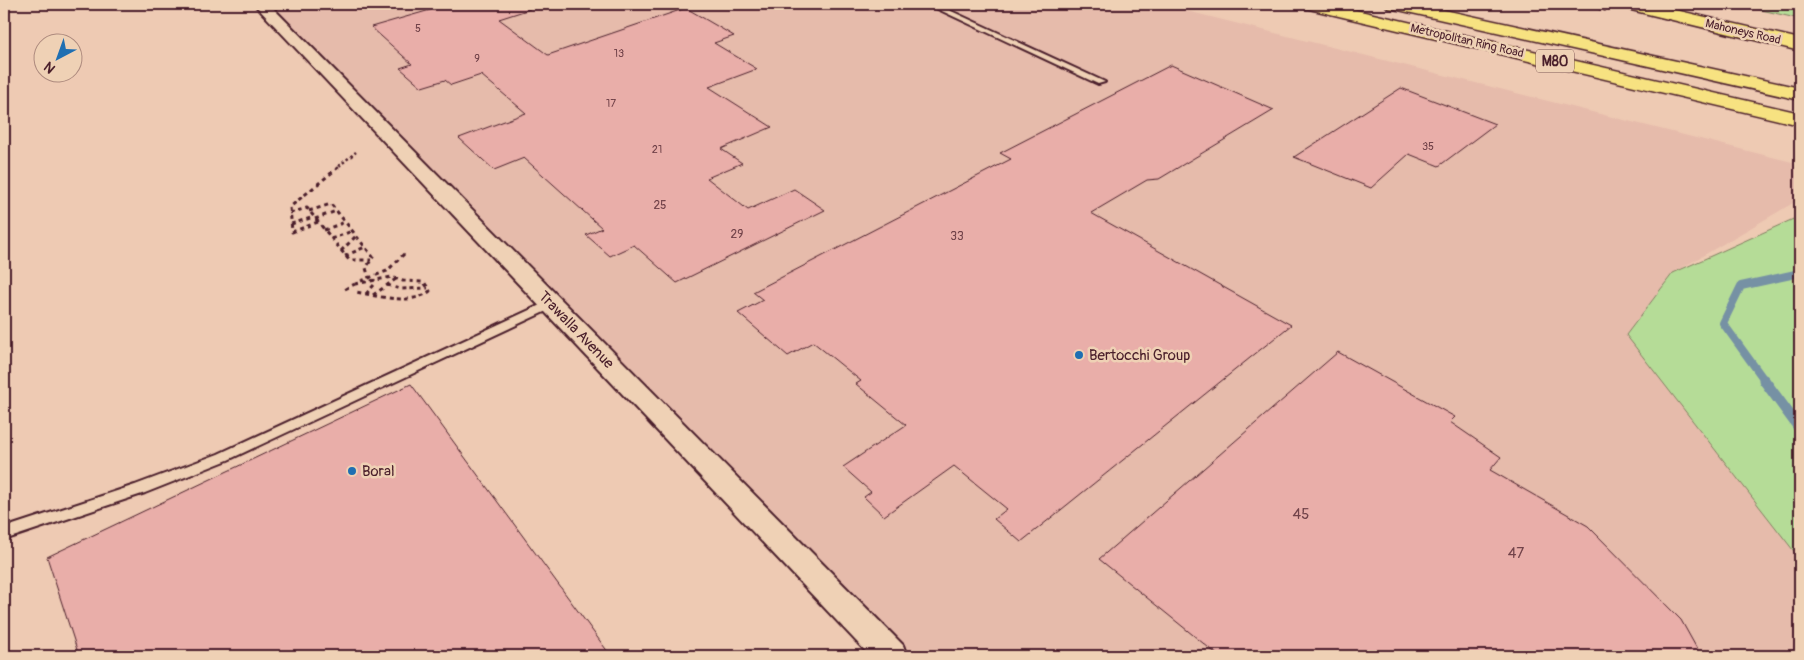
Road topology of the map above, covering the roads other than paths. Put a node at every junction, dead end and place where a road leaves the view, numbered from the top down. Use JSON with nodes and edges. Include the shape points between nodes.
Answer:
{"nodes":[{"id":1,"x":261,"y":4,"type":"edge"},
{"id":2,"x":931,"y":4,"type":"edge"},
{"id":3,"x":1309,"y":4,"type":"edge"},
{"id":4,"x":1394,"y":4,"type":"edge"},
{"id":5,"x":1629,"y":4,"type":"edge"},
{"id":6,"x":1696,"y":4,"type":"edge"},
{"id":7,"x":1773,"y":21,"type":"dead end"},
{"id":8,"x":1800,"y":44,"type":"edge"},
{"id":9,"x":1102,"y":82,"type":"dead end"},
{"id":10,"x":1800,"y":94,"type":"edge"},
{"id":11,"x":1800,"y":119,"type":"edge"},
{"id":12,"x":551,"y":304,"type":"junction"},
{"id":13,"x":4,"y":534,"type":"edge"},
{"id":14,"x":891,"y":656,"type":"edge"}],
"edges":[{"from":1,"to":12,"type":"street","name":"Trawalla Avenue"},
{"from":2,"to":9,"type":"lane"},
{"from":3,"to":11,"type":"main road","name":"Metropolitan Ring Road","number":"M80"},
{"from":4,"to":10,"type":"main road","name":"Metropolitan Ring Road","number":"M80"},
{"from":5,"to":8,"type":"main road","name":"Mahoneys Road"},
{"from":6,"to":7,"type":"main road","name":"Mahoneys Road"},
{"from":12,"to":13,"type":"lane","via":[[222,457]]},
{"from":12,"to":14,"type":"street","name":"Trawalla Avenue"}]}
